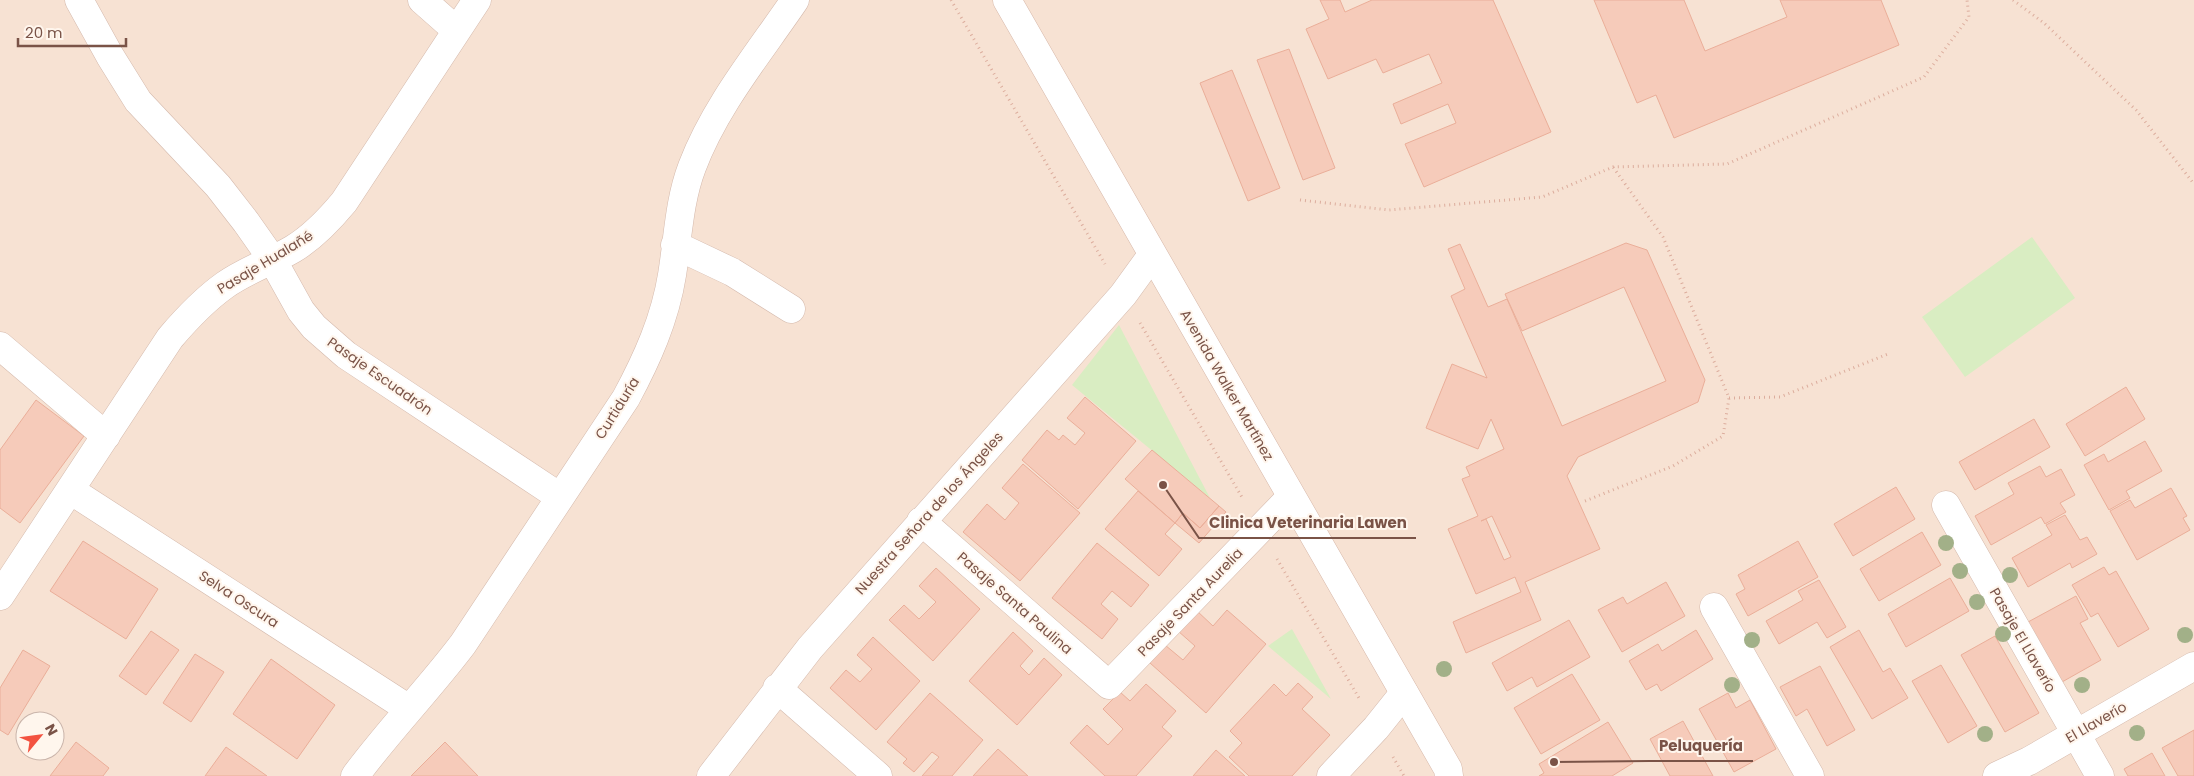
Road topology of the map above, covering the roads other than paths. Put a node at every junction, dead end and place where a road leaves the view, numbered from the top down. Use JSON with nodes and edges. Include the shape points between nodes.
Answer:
{"nodes":[{"id":1,"x":79,"y":0,"type":"edge"},
{"id":2,"x":422,"y":0,"type":"edge"},
{"id":3,"x":477,"y":0,"type":"edge"},
{"id":4,"x":796,"y":0,"type":"edge"},
{"id":5,"x":1007,"y":0,"type":"edge"},
{"id":6,"x":456,"y":30,"type":"junction"},
{"id":7,"x":675,"y":245,"type":"junction"},
{"id":8,"x":1152,"y":255,"type":"junction"},
{"id":9,"x":272,"y":259,"type":"junction"},
{"id":10,"x":790,"y":309,"type":"dead end"},
{"id":11,"x":0,"y":346,"type":"edge"},
{"id":12,"x":106,"y":436,"type":"junction"},
{"id":13,"x":70,"y":490,"type":"junction"},
{"id":14,"x":560,"y":497,"type":"junction"},
{"id":15,"x":1291,"y":497,"type":"junction"},
{"id":16,"x":1946,"y":505,"type":"dead end"},
{"id":17,"x":921,"y":521,"type":"junction"},
{"id":18,"x":0,"y":596,"type":"edge"},
{"id":19,"x":1714,"y":607,"type":"dead end"},
{"id":20,"x":2194,"y":666,"type":"edge"},
{"id":21,"x":1109,"y":685,"type":"joint"},
{"id":22,"x":777,"y":688,"type":"junction"},
{"id":23,"x":1404,"y":693,"type":"junction"},
{"id":24,"x":409,"y":709,"type":"junction"},
{"id":25,"x":2076,"y":734,"type":"junction"},
{"id":26,"x":1451,"y":774,"type":"edge"},
{"id":27,"x":355,"y":776,"type":"edge"},
{"id":28,"x":711,"y":776,"type":"edge"},
{"id":29,"x":878,"y":776,"type":"edge"},
{"id":30,"x":1331,"y":776,"type":"edge"},
{"id":31,"x":1810,"y":776,"type":"edge"},
{"id":32,"x":1997,"y":776,"type":"edge"},
{"id":33,"x":2100,"y":776,"type":"edge"}],
"edges":[{"from":1,"to":9,"type":"street","name":"Pasaje Escuadrón","via":[[138,101],[218,186]]},
{"from":2,"to":6,"type":"street"},
{"from":3,"to":6,"type":"street","name":"Pasaje Hualañé"},
{"from":4,"to":7,"type":"street","name":"Curtiduría","via":[[718,113],[702,142],[683,195]]},
{"from":5,"to":8,"type":"street","name":"Avenida Walker Martínez"},
{"from":6,"to":9,"type":"street","name":"Pasaje Hualañé","via":[[344,202],[314,234]]},
{"from":7,"to":10,"type":"street","via":[[732,272]]},
{"from":7,"to":14,"type":"street","name":"Curtiduría","via":[[666,302],[644,365],[626,398]]},
{"from":8,"to":15,"type":"street","name":"Avenida Walker Martínez"},
{"from":8,"to":17,"type":"street","name":"Nuestra Señora de los Ángeles","via":[[1124,295]]},
{"from":9,"to":12,"type":"street","name":"Pasaje Hualañé","via":[[226,284],[189,316],[170,338]]},
{"from":9,"to":14,"type":"street","name":"Pasaje Escuadrón","via":[[301,311],[329,342]]},
{"from":11,"to":12,"type":"street"},
{"from":12,"to":13,"type":"street","name":"Pasaje Hualañé"},
{"from":13,"to":18,"type":"street","name":"Pasaje Hualañé"},
{"from":13,"to":24,"type":"street","name":"Selva Oscura"},
{"from":14,"to":24,"type":"street","name":"Curtiduría","via":[[463,644]]},
{"from":15,"to":21,"type":"street","name":"Pasaje Santa Aurelia"},
{"from":15,"to":23,"type":"street","name":"Avenida Walker Martínez"},
{"from":16,"to":25,"type":"street","name":"Pasaje El Llaverío"},
{"from":17,"to":21,"type":"street","name":"Pasaje Santa Paulina"},
{"from":17,"to":22,"type":"street","name":"Nuestra Señora de los Ángeles"},
{"from":19,"to":31,"type":"street"},
{"from":20,"to":25,"type":"street","name":"El Llaverío"},
{"from":22,"to":28,"type":"street","name":"Nuestra Señora de los Ángeles"},
{"from":22,"to":29,"type":"street"},
{"from":23,"to":26,"type":"street","name":"Avenida Walker Martínez"},
{"from":23,"to":30,"type":"street"},
{"from":24,"to":27,"type":"street","name":"Curtiduría"},
{"from":25,"to":32,"type":"street","name":"El Llaverío"},
{"from":25,"to":33,"type":"street","name":"Pasaje El Llaverío"}]}
